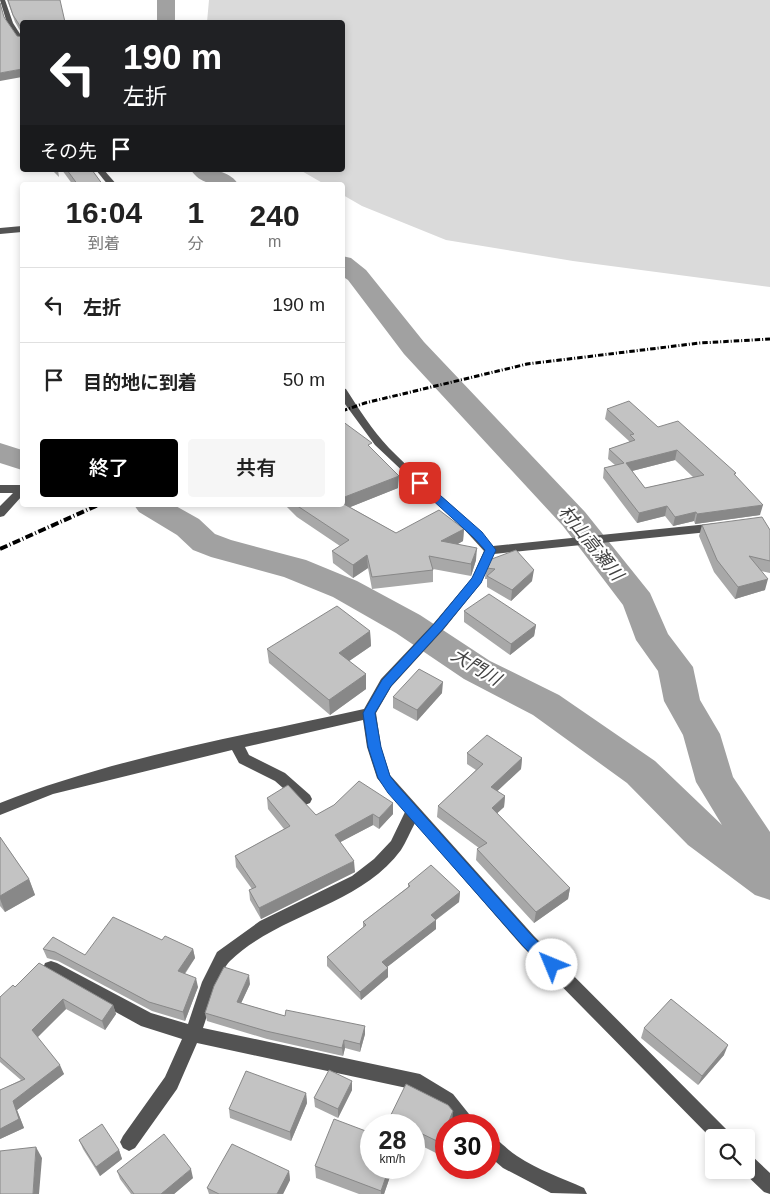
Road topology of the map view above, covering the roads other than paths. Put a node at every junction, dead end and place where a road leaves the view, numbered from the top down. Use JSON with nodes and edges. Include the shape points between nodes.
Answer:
{"nodes":[{"id":1,"x":2,"y":0,"type":"edge"},
{"id":2,"x":20,"y":39,"type":"edge"},
{"id":3,"x":102,"y":172,"type":"edge"},
{"id":4,"x":110,"y":182,"type":"edge"},
{"id":5,"x":20,"y":229,"type":"edge"},
{"id":6,"x":0,"y":231,"type":"edge"},
{"id":7,"x":345,"y":395,"type":"edge"},
{"id":8,"x":0,"y":490,"type":"edge"},
{"id":9,"x":20,"y":490,"type":"edge"},
{"id":10,"x":20,"y":492,"type":"edge"},
{"id":11,"x":1,"y":515,"type":"edge"},
{"id":12,"x":732,"y":526,"type":"edge"},
{"id":13,"x":490,"y":550,"type":"junction"},
{"id":14,"x":369,"y":713,"type":"junction"},
{"id":15,"x":236,"y":744,"type":"junction"},
{"id":16,"x":305,"y":799,"type":"dead end"},
{"id":17,"x":0,"y":809,"type":"edge"},
{"id":18,"x":413,"y":812,"type":"junction"},
{"id":19,"x":51,"y":968,"type":"edge"},
{"id":20,"x":193,"y":1034,"type":"junction"},
{"id":21,"x":458,"y":1114,"type":"edge"},
{"id":22,"x":714,"y":1129,"type":"edge"},
{"id":23,"x":130,"y":1142,"type":"dead end"},
{"id":24,"x":500,"y":1154,"type":"edge"},
{"id":25,"x":755,"y":1171,"type":"edge"},
{"id":26,"x":770,"y":1186,"type":"edge"},
{"id":27,"x":578,"y":1194,"type":"edge"}],
"edges":[{"from":1,"to":2,"type":"street"},
{"from":3,"to":4,"type":"street"},
{"from":5,"to":6,"type":"street"},
{"from":7,"to":13,"type":"street","via":[[369,431],[392,457],[478,535]]},
{"from":8,"to":9,"type":"street"},
{"from":10,"to":11,"type":"street"},
{"from":12,"to":13,"type":"street"},
{"from":13,"to":14,"type":"street","via":[[477,580],[386,683]]},
{"from":14,"to":15,"type":"street"},
{"from":14,"to":18,"type":"street","via":[[374,747],[384,778]]},
{"from":15,"to":16,"type":"street","via":[[244,759],[280,777]]},
{"from":15,"to":17,"type":"street","via":[[51,789]]},
{"from":18,"to":20,"type":"street","via":[[396,845],[357,881],[266,926],[224,957],[210,982]]},
{"from":18,"to":22,"type":"street","via":[[528,941]]},
{"from":19,"to":20,"type":"street","via":[[146,1020]]},
{"from":20,"to":21,"type":"street","via":[[420,1082],[447,1100]]},
{"from":20,"to":23,"type":"street","via":[[171,1083]]},
{"from":24,"to":27,"type":"street","via":[[551,1184]]},
{"from":25,"to":26,"type":"street"}]}
